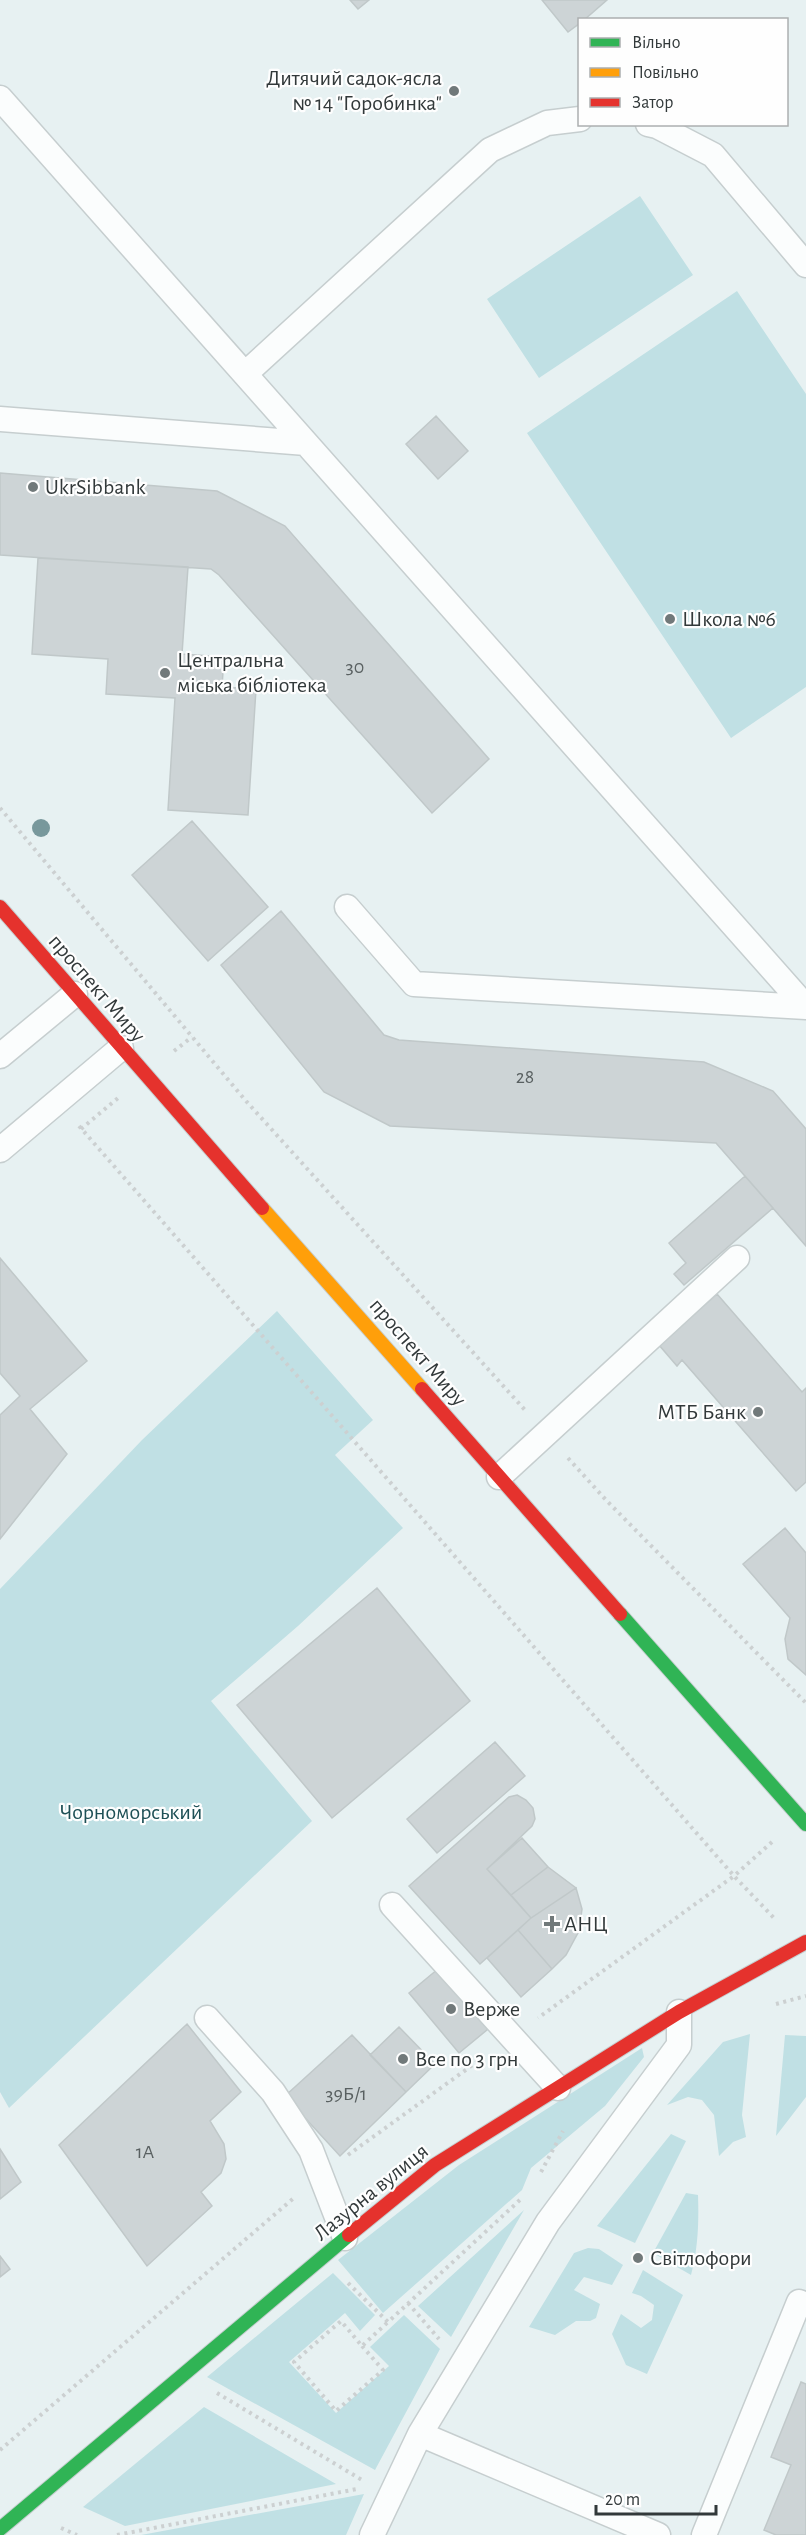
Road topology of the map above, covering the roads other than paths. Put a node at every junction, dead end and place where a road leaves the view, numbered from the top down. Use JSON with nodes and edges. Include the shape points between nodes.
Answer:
{"nodes":[{"id":1,"x":0,"y":98,"type":"edge"},
{"id":2,"x":578,"y":119,"type":"edge"},
{"id":3,"x":657,"y":126,"type":"edge"},
{"id":4,"x":806,"y":265,"type":"edge"},
{"id":5,"x":245,"y":374,"type":"junction"},
{"id":6,"x":0,"y":419,"type":"edge"},
{"id":7,"x":306,"y":443,"type":"junction"},
{"id":8,"x":0,"y":907,"type":"edge"},
{"id":9,"x":347,"y":907,"type":"dead end"},
{"id":10,"x":75,"y":994,"type":"junction"},
{"id":11,"x":806,"y":1007,"type":"edge"},
{"id":12,"x":120,"y":1048,"type":"junction"},
{"id":13,"x":0,"y":1056,"type":"edge"},
{"id":14,"x":0,"y":1150,"type":"edge"},
{"id":15,"x":737,"y":1258,"type":"dead end"},
{"id":16,"x":500,"y":1477,"type":"junction"},
{"id":17,"x":803,"y":1821,"type":"edge"},
{"id":18,"x":392,"y":1905,"type":"dead end"},
{"id":19,"x":803,"y":1944,"type":"edge"},
{"id":20,"x":679,"y":2012,"type":"junction"},
{"id":21,"x":207,"y":2018,"type":"dead end"},
{"id":22,"x":558,"y":2088,"type":"junction"},
{"id":23,"x":345,"y":2238,"type":"junction"},
{"id":24,"x":806,"y":2305,"type":"edge"},
{"id":25,"x":420,"y":2434,"type":"junction"},
{"id":26,"x":0,"y":2529,"type":"edge"},
{"id":27,"x":372,"y":2535,"type":"edge"},
{"id":28,"x":658,"y":2535,"type":"edge"},
{"id":29,"x":704,"y":2535,"type":"edge"}],
"edges":[{"from":1,"to":5,"type":"lane"},
{"from":2,"to":5,"type":"lane","via":[[547,123],[490,150]]},
{"from":3,"to":4,"type":"lane","via":[[713,155]]},
{"from":5,"to":7,"type":"lane"},
{"from":6,"to":7,"type":"lane"},
{"from":7,"to":11,"type":"lane"},
{"from":8,"to":10,"type":"street","name":"проспект Миру"},
{"from":9,"to":11,"type":"lane","via":[[414,984]]},
{"from":10,"to":12,"type":"street","name":"проспект Миру"},
{"from":10,"to":13,"type":"lane"},
{"from":12,"to":14,"type":"lane"},
{"from":12,"to":16,"type":"street","name":"проспект Миру"},
{"from":15,"to":16,"type":"lane"},
{"from":16,"to":17,"type":"street","name":"проспект Миру"},
{"from":18,"to":22,"type":"lane"},
{"from":19,"to":20,"type":"street","name":"Лазурна вулиця"},
{"from":20,"to":22,"type":"street","name":"Лазурна вулиця"},
{"from":20,"to":25,"type":"lane","via":[[679,2045],[548,2223]]},
{"from":21,"to":23,"type":"lane","via":[[273,2092],[311,2150]]},
{"from":22,"to":23,"type":"street","name":"Лазурна вулиця","via":[[435,2165]]},
{"from":23,"to":26,"type":"street","name":"Лазурна вулиця"},
{"from":24,"to":29,"type":"lane","via":[[799,2302]]},
{"from":25,"to":27,"type":"lane"},
{"from":25,"to":28,"type":"lane"}]}
